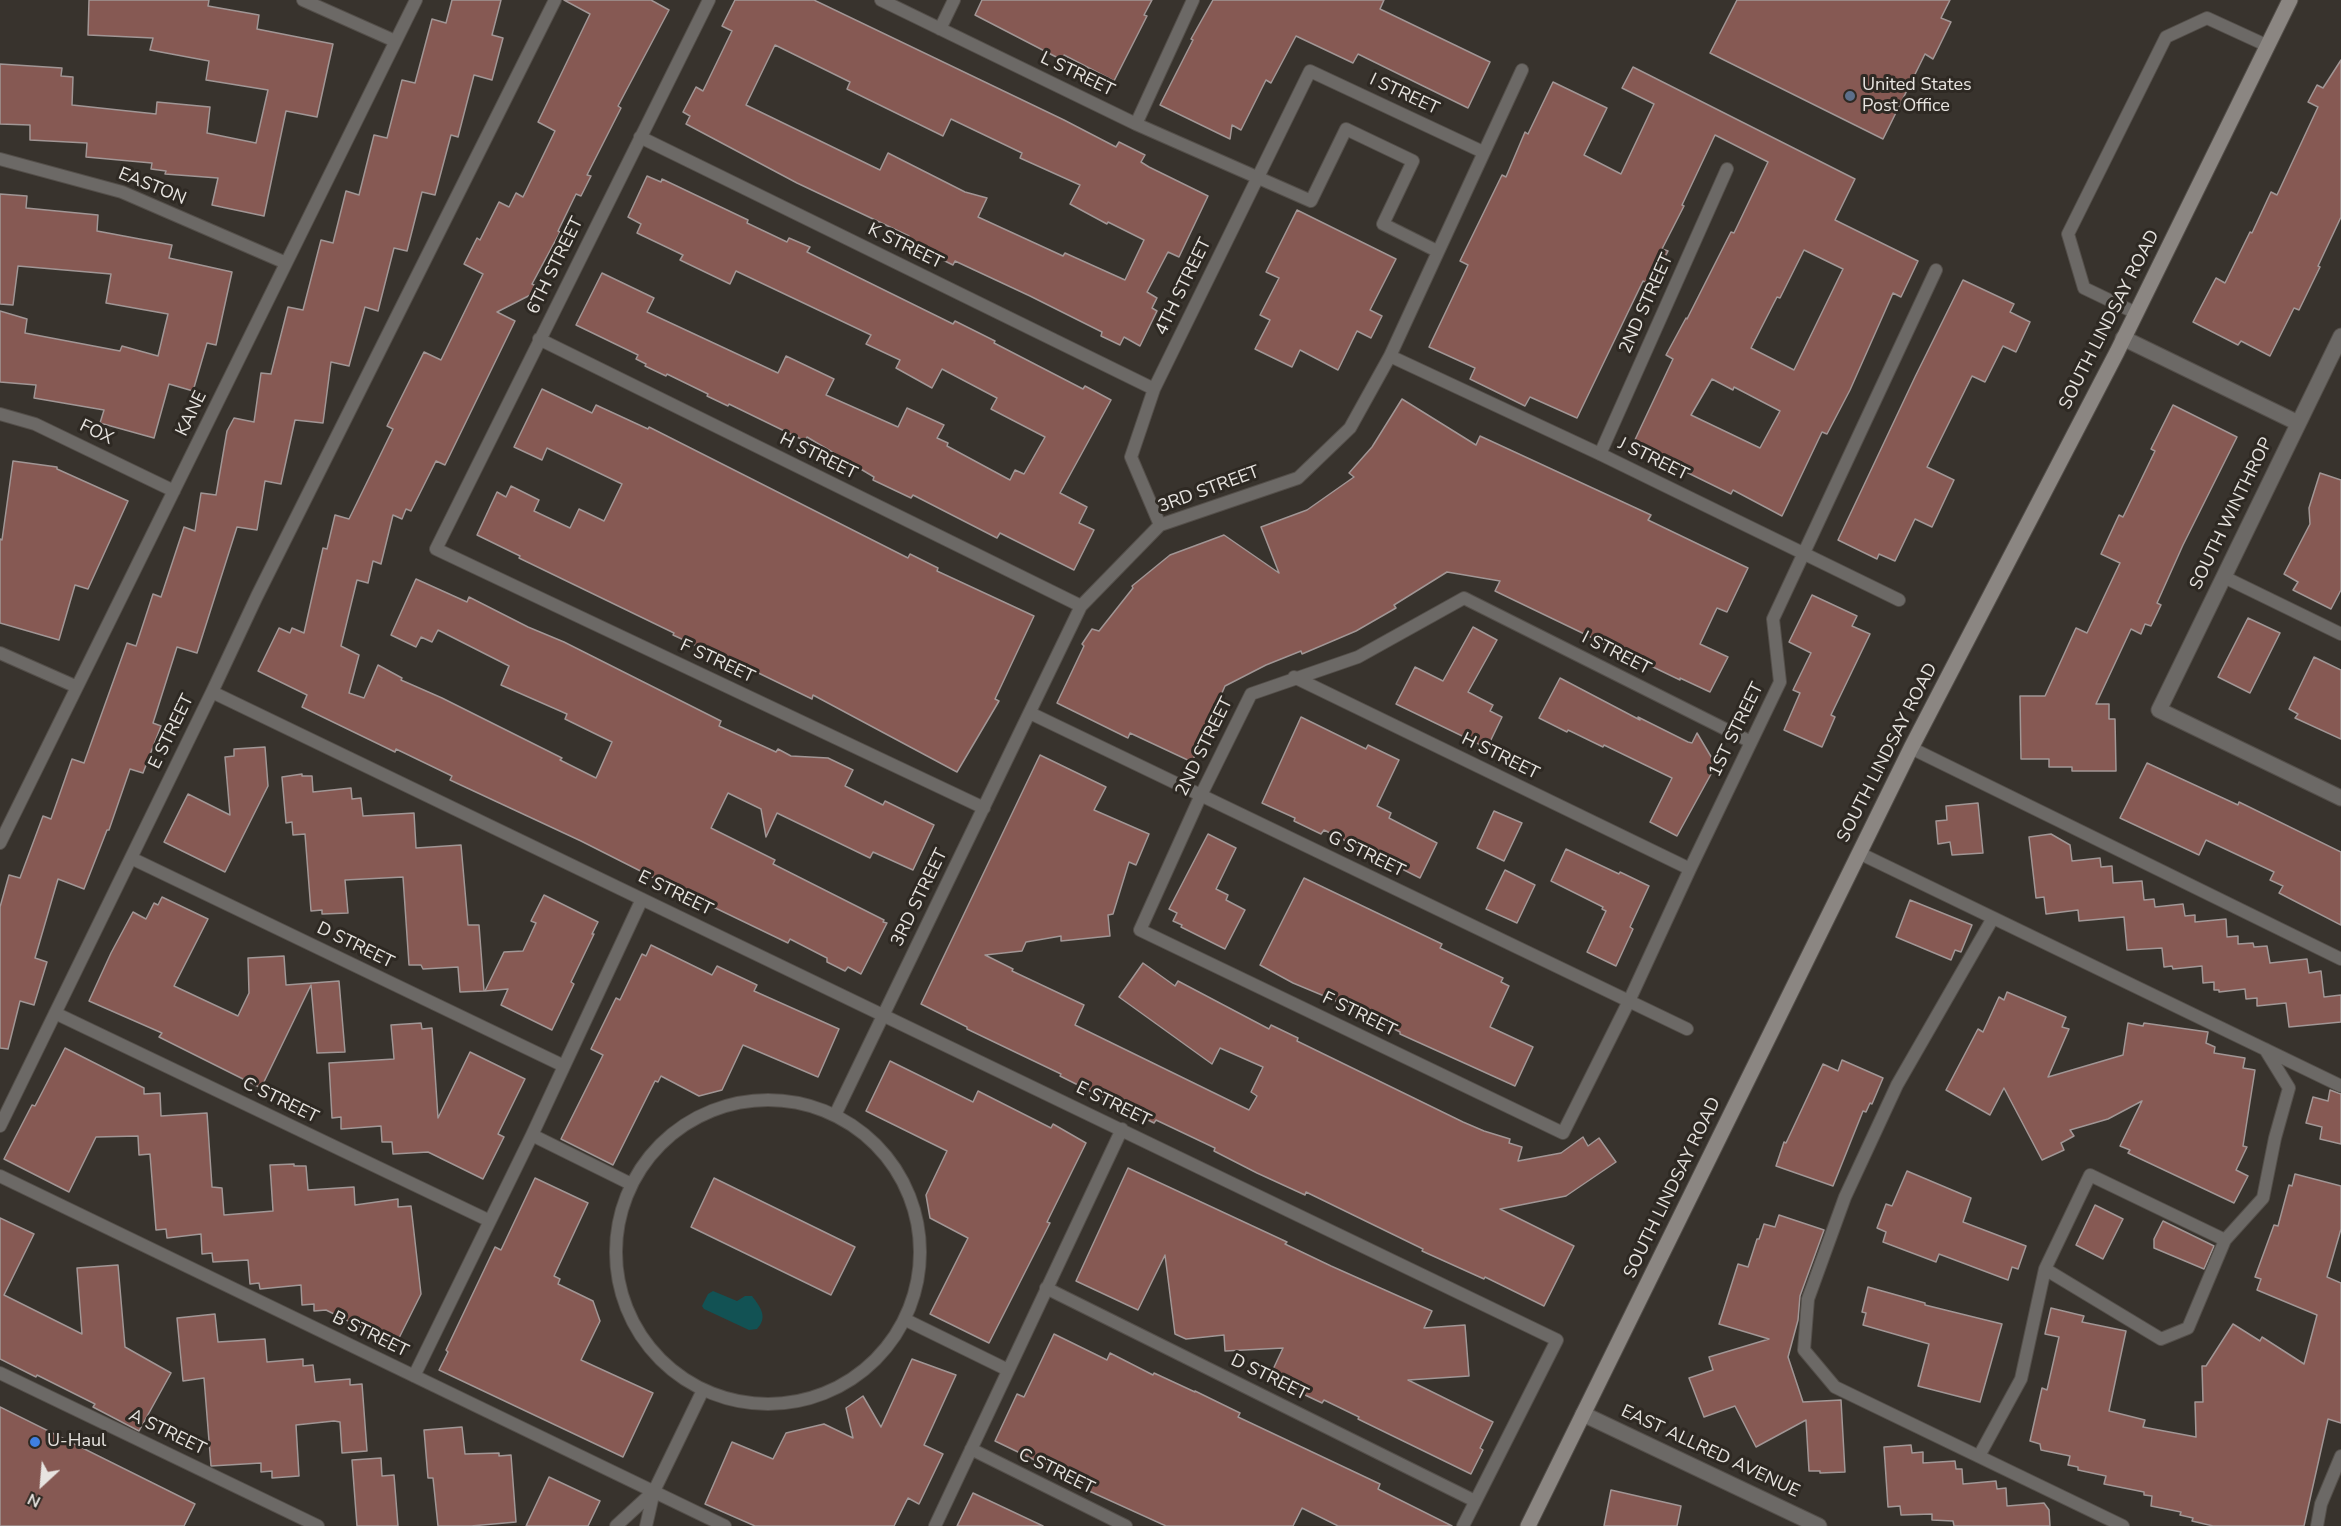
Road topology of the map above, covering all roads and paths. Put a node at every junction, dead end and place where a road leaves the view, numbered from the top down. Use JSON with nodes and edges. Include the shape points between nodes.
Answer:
{"nodes":[{"id":1,"x":303,"y":0,"type":"edge"},
{"id":2,"x":416,"y":0,"type":"edge"},
{"id":3,"x":555,"y":0,"type":"edge"},
{"id":4,"x":709,"y":0,"type":"edge"},
{"id":5,"x":881,"y":0,"type":"edge"},
{"id":6,"x":954,"y":0,"type":"edge"},
{"id":7,"x":1193,"y":0,"type":"edge"},
{"id":8,"x":2290,"y":0,"type":"edge"},
{"id":9,"x":940,"y":29,"type":"junction"},
{"id":10,"x":395,"y":41,"type":"junction"},
{"id":11,"x":2268,"y":46,"type":"junction"},
{"id":12,"x":1522,"y":70,"type":"dead end"},
{"id":13,"x":1310,"y":71,"type":"joint"},
{"id":14,"x":1136,"y":124,"type":"junction"},
{"id":15,"x":640,"y":137,"type":"junction"},
{"id":16,"x":1483,"y":152,"type":"junction"},
{"id":17,"x":0,"y":159,"type":"edge"},
{"id":18,"x":1727,"y":169,"type":"dead end"},
{"id":19,"x":1258,"y":178,"type":"junction"},
{"id":20,"x":1437,"y":251,"type":"junction"},
{"id":21,"x":286,"y":263,"type":"junction"},
{"id":22,"x":1936,"y":270,"type":"dead end"},
{"id":23,"x":2136,"y":313,"type":"junction"},
{"id":24,"x":2341,"y":336,"type":"edge"},
{"id":25,"x":2123,"y":338,"type":"junction"},
{"id":26,"x":539,"y":339,"type":"junction"},
{"id":27,"x":1390,"y":356,"type":"junction"},
{"id":28,"x":1154,"y":389,"type":"junction"},
{"id":29,"x":0,"y":414,"type":"edge"},
{"id":30,"x":2298,"y":423,"type":"junction"},
{"id":31,"x":1600,"y":454,"type":"junction"},
{"id":32,"x":174,"y":490,"type":"junction"},
{"id":33,"x":1160,"y":525,"type":"junction"},
{"id":34,"x":436,"y":549,"type":"joint"},
{"id":35,"x":1804,"y":553,"type":"junction"},
{"id":36,"x":2224,"y":577,"type":"junction"},
{"id":37,"x":1464,"y":598,"type":"joint"},
{"id":38,"x":1899,"y":600,"type":"dead end"},
{"id":39,"x":1081,"y":606,"type":"junction"},
{"id":40,"x":2341,"y":634,"type":"edge"},
{"id":41,"x":0,"y":654,"type":"edge"},
{"id":42,"x":1294,"y":678,"type":"junction"},
{"id":43,"x":77,"y":687,"type":"junction"},
{"id":44,"x":212,"y":692,"type":"junction"},
{"id":45,"x":1030,"y":713,"type":"junction"},
{"id":46,"x":1752,"y":742,"type":"junction"},
{"id":47,"x":1911,"y":748,"type":"junction"},
{"id":48,"x":1201,"y":795,"type":"junction"},
{"id":49,"x":2341,"y":798,"type":"edge"},
{"id":50,"x":984,"y":808,"type":"junction"},
{"id":51,"x":0,"y":843,"type":"edge"},
{"id":52,"x":1859,"y":853,"type":"junction"},
{"id":53,"x":130,"y":858,"type":"junction"},
{"id":54,"x":1690,"y":869,"type":"junction"},
{"id":55,"x":642,"y":898,"type":"junction"},
{"id":56,"x":1993,"y":918,"type":"junction"},
{"id":57,"x":1140,"y":930,"type":"joint"},
{"id":58,"x":2341,"y":959,"type":"edge"},
{"id":59,"x":1629,"y":1001,"type":"junction"},
{"id":60,"x":55,"y":1013,"type":"junction"},
{"id":61,"x":884,"y":1015,"type":"junction"},
{"id":62,"x":1687,"y":1029,"type":"dead end"},
{"id":63,"x":2265,"y":1049,"type":"junction"},
{"id":64,"x":564,"y":1066,"type":"junction"},
{"id":65,"x":2341,"y":1086,"type":"edge"},
{"id":66,"x":835,"y":1115,"type":"junction"},
{"id":67,"x":0,"y":1126,"type":"edge"},
{"id":68,"x":1122,"y":1129,"type":"junction"},
{"id":69,"x":1563,"y":1132,"type":"joint"},
{"id":70,"x":532,"y":1135,"type":"junction"},
{"id":71,"x":0,"y":1176,"type":"edge"},
{"id":72,"x":631,"y":1184,"type":"junction"},
{"id":73,"x":490,"y":1221,"type":"junction"},
{"id":74,"x":2225,"y":1240,"type":"junction"},
{"id":75,"x":2045,"y":1269,"type":"junction"},
{"id":76,"x":1046,"y":1288,"type":"junction"},
{"id":77,"x":906,"y":1320,"type":"junction"},
{"id":78,"x":1008,"y":1370,"type":"junction"},
{"id":79,"x":0,"y":1373,"type":"edge"},
{"id":80,"x":414,"y":1376,"type":"junction"},
{"id":81,"x":703,"y":1390,"type":"junction"},
{"id":82,"x":1583,"y":1414,"type":"junction"},
{"id":83,"x":971,"y":1449,"type":"junction"},
{"id":84,"x":1979,"y":1456,"type":"junction"},
{"id":85,"x":2341,"y":1456,"type":"edge"},
{"id":86,"x":654,"y":1491,"type":"junction"},
{"id":87,"x":1475,"y":1501,"type":"junction"},
{"id":88,"x":318,"y":1526,"type":"edge"},
{"id":89,"x":616,"y":1526,"type":"edge"},
{"id":90,"x":646,"y":1526,"type":"edge"},
{"id":91,"x":725,"y":1526,"type":"edge"},
{"id":92,"x":934,"y":1526,"type":"edge"},
{"id":93,"x":1126,"y":1526,"type":"edge"},
{"id":94,"x":1463,"y":1526,"type":"edge"},
{"id":95,"x":1528,"y":1526,"type":"edge"},
{"id":96,"x":1819,"y":1526,"type":"edge"},
{"id":97,"x":2123,"y":1526,"type":"edge"},
{"id":98,"x":2317,"y":1526,"type":"edge"}],
"edges":[{"from":1,"to":10,"type":"lane"},
{"from":2,"to":10,"type":"lane","name":"KANE"},
{"from":3,"to":44,"type":"lane"},
{"from":4,"to":15,"type":"lane","name":"6TH STREET"},
{"from":5,"to":9,"type":"lane","name":"L STREET"},
{"from":6,"to":9,"type":"lane"},
{"from":7,"to":14,"type":"lane"},
{"from":8,"to":11,"type":"main road","name":"SOUTH LINDSAY ROAD"},
{"from":9,"to":14,"type":"lane","name":"L STREET"},
{"from":10,"to":21,"type":"lane","name":"KANE"},
{"from":11,"to":23,"type":"main road","name":"SOUTH LINDSAY ROAD"},
{"from":11,"to":23,"type":"lane","via":[[2207,18],[2166,37],[2068,234],[2084,288]]},
{"from":12,"to":16,"type":"lane","name":"3RD STREET"},
{"from":13,"to":16,"type":"lane","name":"I STREET"},
{"from":13,"to":19,"type":"lane","name":"4TH STREET"},
{"from":14,"to":19,"type":"lane","name":"L STREET"},
{"from":15,"to":26,"type":"lane","name":"6TH STREET"},
{"from":15,"to":28,"type":"lane","name":"K STREET"},
{"from":16,"to":20,"type":"lane","name":"3RD STREET"},
{"from":17,"to":21,"type":"lane","name":"EASTON","via":[[122,192]]},
{"from":18,"to":31,"type":"lane","name":"2ND STREET"},
{"from":19,"to":20,"type":"lane","name":"L STREET","via":[[1311,201],[1346,129],[1413,161],[1383,224]]},
{"from":19,"to":28,"type":"lane","name":"4TH STREET"},
{"from":20,"to":27,"type":"lane","name":"3RD STREET"},
{"from":21,"to":32,"type":"lane","name":"KANE"},
{"from":22,"to":35,"type":"lane","name":"1ST STREET"},
{"from":23,"to":25,"type":"main road","name":"SOUTH LINDSAY ROAD"},
{"from":24,"to":30,"type":"street","name":"SOUTH WINTHROP"},
{"from":25,"to":30,"type":"street"},
{"from":25,"to":47,"type":"main road","name":"SOUTH LINDSAY ROAD"},
{"from":26,"to":34,"type":"lane","name":"6TH STREET"},
{"from":26,"to":39,"type":"lane","name":"H STREET"},
{"from":27,"to":31,"type":"lane","name":"J STREET"},
{"from":27,"to":33,"type":"lane","name":"3RD STREET","via":[[1350,428],[1298,478]]},
{"from":28,"to":33,"type":"lane","name":"4TH STREET","via":[[1131,457]]},
{"from":29,"to":32,"type":"lane","name":"FOX","via":[[34,424]]},
{"from":30,"to":36,"type":"street","name":"SOUTH WINTHROP"},
{"from":31,"to":35,"type":"lane","name":"J STREET"},
{"from":32,"to":43,"type":"lane","name":"KANE"},
{"from":33,"to":39,"type":"lane","name":"3RD STREET"},
{"from":34,"to":50,"type":"lane","name":"F STREET"},
{"from":35,"to":38,"type":"lane","name":"J STREET"},
{"from":35,"to":46,"type":"lane","name":"1ST STREET","via":[[1773,619],[1780,682]]},
{"from":36,"to":40,"type":"lane"},
{"from":36,"to":49,"type":"street","name":"SOUTH WINTHROP","via":[[2159,710]]},
{"from":37,"to":42,"type":"lane","name":"2ND STREET","via":[[1358,657]]},
{"from":37,"to":46,"type":"lane","name":"I STREET"},
{"from":39,"to":45,"type":"lane","name":"3RD STREET"},
{"from":41,"to":43,"type":"lane"},
{"from":42,"to":48,"type":"lane","name":"2ND STREET","via":[[1251,694]]},
{"from":42,"to":54,"type":"lane","name":"H STREET"},
{"from":43,"to":51,"type":"lane","name":"KANE"},
{"from":44,"to":53,"type":"lane","name":"E STREET"},
{"from":44,"to":55,"type":"lane","name":"E STREET"},
{"from":45,"to":48,"type":"lane","name":"G STREET"},
{"from":45,"to":50,"type":"lane","name":"3RD STREET"},
{"from":46,"to":54,"type":"lane","name":"1ST STREET"},
{"from":47,"to":52,"type":"main road","name":"SOUTH LINDSAY ROAD"},
{"from":47,"to":58,"type":"lane"},
{"from":48,"to":57,"type":"lane","name":"2ND STREET"},
{"from":48,"to":59,"type":"lane","name":"G STREET"},
{"from":50,"to":61,"type":"lane","name":"3RD STREET"},
{"from":52,"to":56,"type":"lane"},
{"from":52,"to":82,"type":"main road","name":"SOUTH LINDSAY ROAD"},
{"from":53,"to":60,"type":"lane","name":"E STREET"},
{"from":53,"to":64,"type":"lane","name":"D STREET"},
{"from":54,"to":59,"type":"lane","name":"1ST STREET"},
{"from":55,"to":61,"type":"lane","name":"E STREET"},
{"from":55,"to":64,"type":"lane"},
{"from":56,"to":63,"type":"lane"},
{"from":56,"to":84,"type":"lane","via":[[1897,1085],[1845,1197],[1808,1299],[1804,1350],[1835,1387]]},
{"from":57,"to":69,"type":"lane","name":"F STREET"},
{"from":59,"to":62,"type":"lane","name":"G STREET"},
{"from":59,"to":69,"type":"lane","name":"1ST STREET"},
{"from":60,"to":67,"type":"lane","name":"E STREET"},
{"from":60,"to":73,"type":"lane","name":"C STREET"},
{"from":61,"to":66,"type":"lane","name":"3RD STREET"},
{"from":61,"to":68,"type":"lane","name":"E STREET"},
{"from":63,"to":65,"type":"lane"},
{"from":63,"to":74,"type":"lane","via":[[2289,1088],[2263,1198]]},
{"from":64,"to":70,"type":"lane"},
{"from":66,"to":72,"type":"lane","via":[[790,1101],[742,1101],[697,1116],[658,1145]]},
{"from":66,"to":77,"type":"lane","via":[[874,1143],[903,1181],[919,1226],[920,1274]]},
{"from":68,"to":76,"type":"lane"},
{"from":68,"to":87,"type":"lane","name":"E STREET","via":[[1557,1340]]},
{"from":70,"to":72,"type":"lane"},
{"from":70,"to":73,"type":"lane"},
{"from":71,"to":80,"type":"lane","name":"B STREET"},
{"from":72,"to":81,"type":"lane","via":[[616,1230],[617,1278],[633,1324],[662,1363]]},
{"from":73,"to":80,"type":"lane"},
{"from":74,"to":75,"type":"lane","via":[[2090,1175]]},
{"from":74,"to":75,"type":"lane","via":[[2188,1328],[2161,1339]]},
{"from":75,"to":84,"type":"lane","via":[[2021,1379]]},
{"from":76,"to":78,"type":"lane"},
{"from":76,"to":87,"type":"lane","name":"D STREET"},
{"from":77,"to":78,"type":"lane"},
{"from":77,"to":81,"type":"lane","via":[[879,1358],[841,1387],[807,1399],[748,1403]]},
{"from":78,"to":83,"type":"lane"},
{"from":79,"to":88,"type":"lane","name":"A STREET"},
{"from":80,"to":86,"type":"lane","name":"B STREET"},
{"from":81,"to":86,"type":"lane"},
{"from":82,"to":95,"type":"main road","name":"SOUTH LINDSAY ROAD"},
{"from":82,"to":96,"type":"street","name":"EAST ALLRED AVENUE"},
{"from":83,"to":92,"type":"lane"},
{"from":83,"to":93,"type":"lane","name":"C STREET"},
{"from":84,"to":97,"type":"lane"},
{"from":85,"to":98,"type":"lane","via":[[2321,1504]]},
{"from":86,"to":89,"type":"lane"},
{"from":86,"to":90,"type":"lane"},
{"from":86,"to":91,"type":"lane","name":"B STREET"},
{"from":87,"to":94,"type":"lane"}]}
